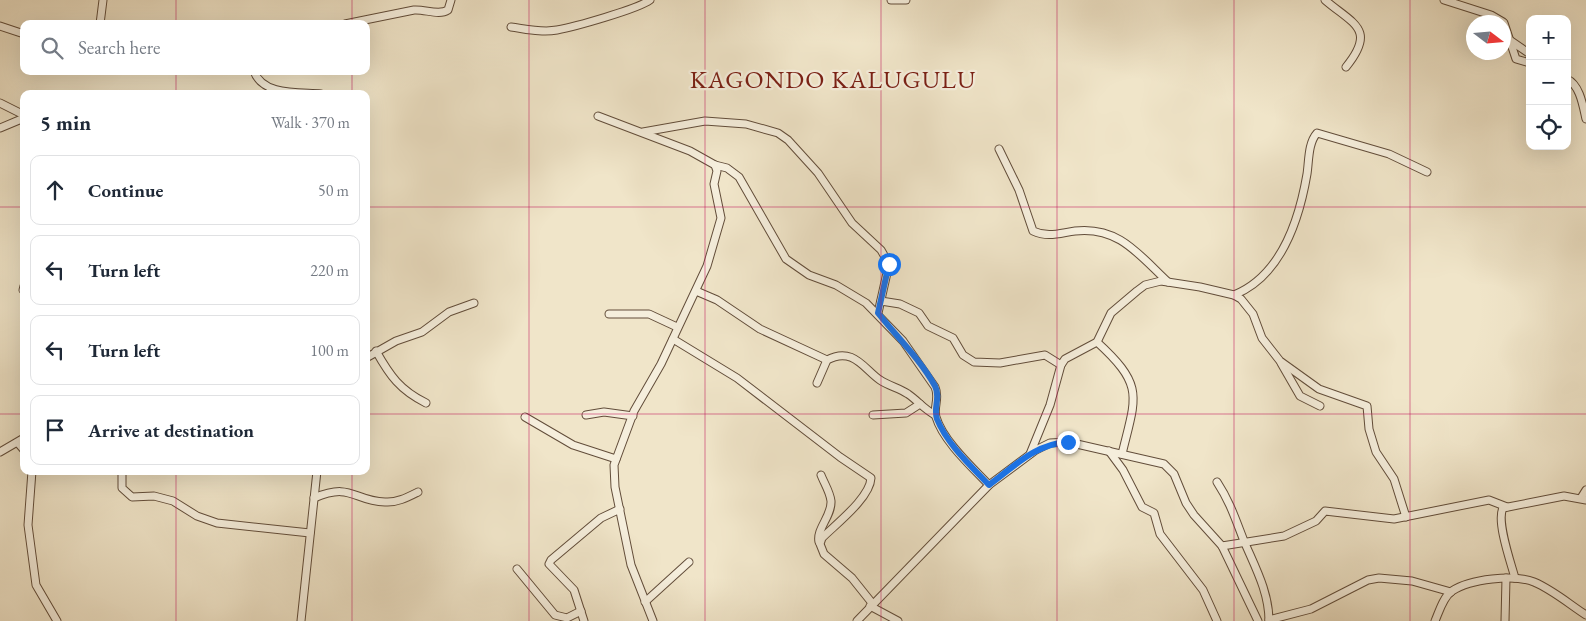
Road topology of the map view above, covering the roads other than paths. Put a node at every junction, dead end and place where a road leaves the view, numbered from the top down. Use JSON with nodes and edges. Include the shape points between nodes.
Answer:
{"nodes":[{"id":1,"x":103,"y":0,"type":"edge"},
{"id":2,"x":451,"y":0,"type":"edge"},
{"id":3,"x":650,"y":0,"type":"edge"},
{"id":4,"x":891,"y":0,"type":"edge"},
{"id":5,"x":906,"y":0,"type":"edge"},
{"id":6,"x":1325,"y":0,"type":"edge"},
{"id":7,"x":1444,"y":0,"type":"edge"},
{"id":8,"x":1488,"y":15,"type":"edge"},
{"id":9,"x":100,"y":20,"type":"edge"},
{"id":10,"x":365,"y":20,"type":"edge"},
{"id":11,"x":0,"y":26,"type":"edge"},
{"id":12,"x":511,"y":27,"type":"dead end"},
{"id":13,"x":20,"y":33,"type":"edge"},
{"id":14,"x":1511,"y":42,"type":"edge"},
{"id":15,"x":1511,"y":44,"type":"edge"},
{"id":16,"x":1526,"y":51,"type":"edge"},
{"id":17,"x":1526,"y":62,"type":"edge"},
{"id":18,"x":1346,"y":67,"type":"dead end"},
{"id":19,"x":257,"y":75,"type":"edge"},
{"id":20,"x":1571,"y":82,"type":"edge"},
{"id":21,"x":283,"y":90,"type":"edge"},
{"id":22,"x":0,"y":103,"type":"edge"},
{"id":23,"x":20,"y":115,"type":"edge"},
{"id":24,"x":598,"y":116,"type":"dead end"},
{"id":25,"x":20,"y":119,"type":"edge"},
{"id":26,"x":1586,"y":119,"type":"edge"},
{"id":27,"x":0,"y":128,"type":"edge"},
{"id":28,"x":640,"y":133,"type":"junction"},
{"id":29,"x":999,"y":149,"type":"dead end"},
{"id":30,"x":715,"y":165,"type":"junction"},
{"id":31,"x":1427,"y":172,"type":"dead end"},
{"id":32,"x":1168,"y":282,"type":"junction"},
{"id":33,"x":696,"y":291,"type":"junction"},
{"id":34,"x":1234,"y":294,"type":"junction"},
{"id":35,"x":881,"y":301,"type":"junction"},
{"id":36,"x":474,"y":304,"type":"dead end"},
{"id":37,"x":878,"y":313,"type":"junction"},
{"id":38,"x":609,"y":314,"type":"dead end"},
{"id":39,"x":677,"y":327,"type":"junction"},
{"id":40,"x":672,"y":338,"type":"junction"},
{"id":41,"x":1097,"y":342,"type":"junction"},
{"id":42,"x":376,"y":351,"type":"junction"},
{"id":43,"x":370,"y":355,"type":"edge"},
{"id":44,"x":827,"y":360,"type":"junction"},
{"id":45,"x":1280,"y":361,"type":"junction"},
{"id":46,"x":1061,"y":366,"type":"junction"},
{"id":47,"x":817,"y":382,"type":"dead end"},
{"id":48,"x":426,"y":404,"type":"dead end"},
{"id":49,"x":920,"y":404,"type":"junction"},
{"id":50,"x":1320,"y":406,"type":"dead end"},
{"id":51,"x":936,"y":414,"type":"junction"},
{"id":52,"x":586,"y":415,"type":"dead end"},
{"id":53,"x":874,"y":415,"type":"dead end"},
{"id":54,"x":633,"y":416,"type":"junction"},
{"id":55,"x":525,"y":417,"type":"dead end"},
{"id":56,"x":20,"y":442,"type":"edge"},
{"id":57,"x":1108,"y":451,"type":"junction"},
{"id":58,"x":0,"y":452,"type":"edge"},
{"id":59,"x":1030,"y":454,"type":"junction"},
{"id":60,"x":1122,"y":454,"type":"junction"},
{"id":61,"x":616,"y":460,"type":"junction"},
{"id":62,"x":32,"y":475,"type":"edge"},
{"id":63,"x":122,"y":475,"type":"edge"},
{"id":64,"x":317,"y":475,"type":"edge"},
{"id":65,"x":821,"y":475,"type":"dead end"},
{"id":66,"x":1217,"y":482,"type":"dead end"},
{"id":67,"x":989,"y":485,"type":"junction"},
{"id":68,"x":1586,"y":490,"type":"edge"},
{"id":69,"x":418,"y":492,"type":"dead end"},
{"id":70,"x":314,"y":498,"type":"junction"},
{"id":71,"x":1583,"y":499,"type":"edge"},
{"id":72,"x":1506,"y":507,"type":"junction"},
{"id":73,"x":620,"y":509,"type":"junction"},
{"id":74,"x":1406,"y":517,"type":"junction"},
{"id":75,"x":310,"y":533,"type":"junction"},
{"id":76,"x":1245,"y":542,"type":"junction"},
{"id":77,"x":820,"y":544,"type":"junction"},
{"id":78,"x":1222,"y":546,"type":"junction"},
{"id":79,"x":688,"y":562,"type":"dead end"},
{"id":80,"x":517,"y":569,"type":"dead end"},
{"id":81,"x":1506,"y":578,"type":"junction"},
{"id":82,"x":1515,"y":578,"type":"junction"},
{"id":83,"x":1451,"y":592,"type":"junction"},
{"id":84,"x":646,"y":602,"type":"junction"},
{"id":85,"x":871,"y":605,"type":"junction"},
{"id":86,"x":581,"y":611,"type":"junction"},
{"id":87,"x":1586,"y":615,"type":"edge"},
{"id":88,"x":1269,"y":620,"type":"edge"},
{"id":89,"x":57,"y":621,"type":"edge"},
{"id":90,"x":301,"y":621,"type":"edge"},
{"id":91,"x":584,"y":621,"type":"edge"},
{"id":92,"x":653,"y":621,"type":"edge"},
{"id":93,"x":857,"y":621,"type":"edge"},
{"id":94,"x":898,"y":621,"type":"edge"},
{"id":95,"x":1217,"y":621,"type":"edge"},
{"id":96,"x":1258,"y":621,"type":"edge"},
{"id":97,"x":1435,"y":621,"type":"edge"},
{"id":98,"x":1505,"y":621,"type":"edge"}],
"edges":[{"from":1,"to":9,"type":"street"},
{"from":2,"to":10,"type":"street","via":[[448,10],[443,13],[414,10]]},
{"from":3,"to":12,"type":"street","via":[[623,12],[556,30]]},
{"from":4,"to":5,"type":"street"},
{"from":6,"to":18,"type":"street","via":[[1355,25],[1360,34],[1358,52]]},
{"from":7,"to":8,"type":"street"},
{"from":11,"to":13,"type":"street"},
{"from":14,"to":16,"type":"street"},
{"from":15,"to":17,"type":"street","via":[[1516,59]]},
{"from":19,"to":21,"type":"street","via":[[262,83]]},
{"from":20,"to":26,"type":"street","via":[[1583,100]]},
{"from":22,"to":23,"type":"street"},
{"from":24,"to":28,"type":"street"},
{"from":25,"to":27,"type":"street"},
{"from":28,"to":30,"type":"street","via":[[690,151]]},
{"from":28,"to":35,"type":"street","via":[[705,121],[778,133],[827,183],[857,229],[888,258]]},
{"from":29,"to":32,"type":"street","via":[[1019,190],[1033,231],[1051,236],[1085,230],[1117,237],[1127,242]]},
{"from":30,"to":33,"type":"street","via":[[714,184],[720,218],[707,266]]},
{"from":30,"to":37,"type":"street","via":[[739,177],[786,259],[809,275],[851,293]]},
{"from":31,"to":34,"type":"street","via":[[1389,154],[1318,133],[1313,139],[1294,226],[1284,249],[1258,281]]},
{"from":32,"to":34,"type":"street"},
{"from":32,"to":41,"type":"street","via":[[1145,286],[1111,313]]},
{"from":33,"to":39,"type":"street"},
{"from":33,"to":44,"type":"street","via":[[760,329]]},
{"from":34,"to":45,"type":"street","via":[[1247,305],[1262,338]]},
{"from":35,"to":37,"type":"street"},
{"from":35,"to":46,"type":"street","via":[[900,304],[919,313],[928,326],[953,338],[963,355],[974,362],[1000,363],[1044,355]]},
{"from":36,"to":42,"type":"street","via":[[449,312],[422,332]]},
{"from":37,"to":51,"type":"street","via":[[935,387],[938,400]]},
{"from":38,"to":39,"type":"street","via":[[649,314]]},
{"from":39,"to":40,"type":"street"},
{"from":40,"to":54,"type":"street"},
{"from":40,"to":77,"type":"street","via":[[737,378],[871,478],[858,501]]},
{"from":41,"to":46,"type":"street","via":[[1073,353]]},
{"from":41,"to":60,"type":"street","via":[[1121,365],[1134,391]]},
{"from":42,"to":43,"type":"street"},
{"from":42,"to":48,"type":"street","via":[[401,387]]},
{"from":44,"to":47,"type":"street"},
{"from":44,"to":49,"type":"street","via":[[838,356],[861,362],[877,378],[910,395]]},
{"from":45,"to":50,"type":"street","via":[[1300,396]]},
{"from":45,"to":74,"type":"street","via":[[1319,389],[1367,406],[1376,452],[1394,479]]},
{"from":46,"to":59,"type":"street","via":[[1052,400]]},
{"from":49,"to":51,"type":"street"},
{"from":49,"to":53,"type":"street","via":[[906,413]]},
{"from":51,"to":67,"type":"street","via":[[951,442]]},
{"from":52,"to":54,"type":"street","via":[[604,412]]},
{"from":54,"to":61,"type":"street"},
{"from":55,"to":61,"type":"street","via":[[573,445]]},
{"from":56,"to":58,"type":"street"},
{"from":57,"to":59,"type":"street","via":[[1068,442],[1050,443]]},
{"from":57,"to":60,"type":"street"},
{"from":57,"to":95,"type":"street","via":[[1123,470],[1142,507],[1154,513],[1163,539],[1203,590]]},
{"from":59,"to":67,"type":"street"},
{"from":60,"to":78,"type":"street","via":[[1164,464],[1174,474],[1194,515]]},
{"from":61,"to":73,"type":"street","via":[[615,487]]},
{"from":62,"to":89,"type":"street","via":[[28,525],[36,585]]},
{"from":63,"to":75,"type":"street","via":[[122,488],[132,497],[154,496],[173,501],[197,516],[217,523]]},
{"from":64,"to":70,"type":"street"},
{"from":65,"to":77,"type":"street","via":[[831,500],[819,535]]},
{"from":66,"to":76,"type":"street","via":[[1234,510]]},
{"from":67,"to":85,"type":"street"},
{"from":68,"to":71,"type":"street"},
{"from":69,"to":70,"type":"street","via":[[384,502],[338,491]]},
{"from":70,"to":75,"type":"street"},
{"from":71,"to":72,"type":"street","via":[[1564,496]]},
{"from":72,"to":74,"type":"street","via":[[1489,500]]},
{"from":72,"to":82,"type":"street","via":[[1500,514]]},
{"from":73,"to":84,"type":"street","via":[[631,565]]},
{"from":73,"to":86,"type":"street","via":[[601,518],[551,560],[552,569],[574,590]]},
{"from":74,"to":76,"type":"street","via":[[1386,519],[1325,511],[1316,521],[1284,536]]},
{"from":75,"to":90,"type":"street"},
{"from":76,"to":78,"type":"street"},
{"from":76,"to":88,"type":"street","via":[[1261,579]]},
{"from":77,"to":85,"type":"street","via":[[824,554],[852,578]]},
{"from":78,"to":96,"type":"street"},
{"from":79,"to":84,"type":"street"},
{"from":80,"to":86,"type":"street","via":[[555,615],[567,618]]},
{"from":81,"to":82,"type":"street"},
{"from":81,"to":83,"type":"street","via":[[1469,584]]},
{"from":81,"to":98,"type":"street"},
{"from":82,"to":87,"type":"street","via":[[1545,588]]},
{"from":83,"to":88,"type":"street","via":[[1412,580],[1379,578],[1368,580],[1311,608]]},
{"from":83,"to":97,"type":"street"},
{"from":84,"to":92,"type":"street"},
{"from":85,"to":93,"type":"street"},
{"from":85,"to":94,"type":"street"},
{"from":86,"to":91,"type":"street"}]}
